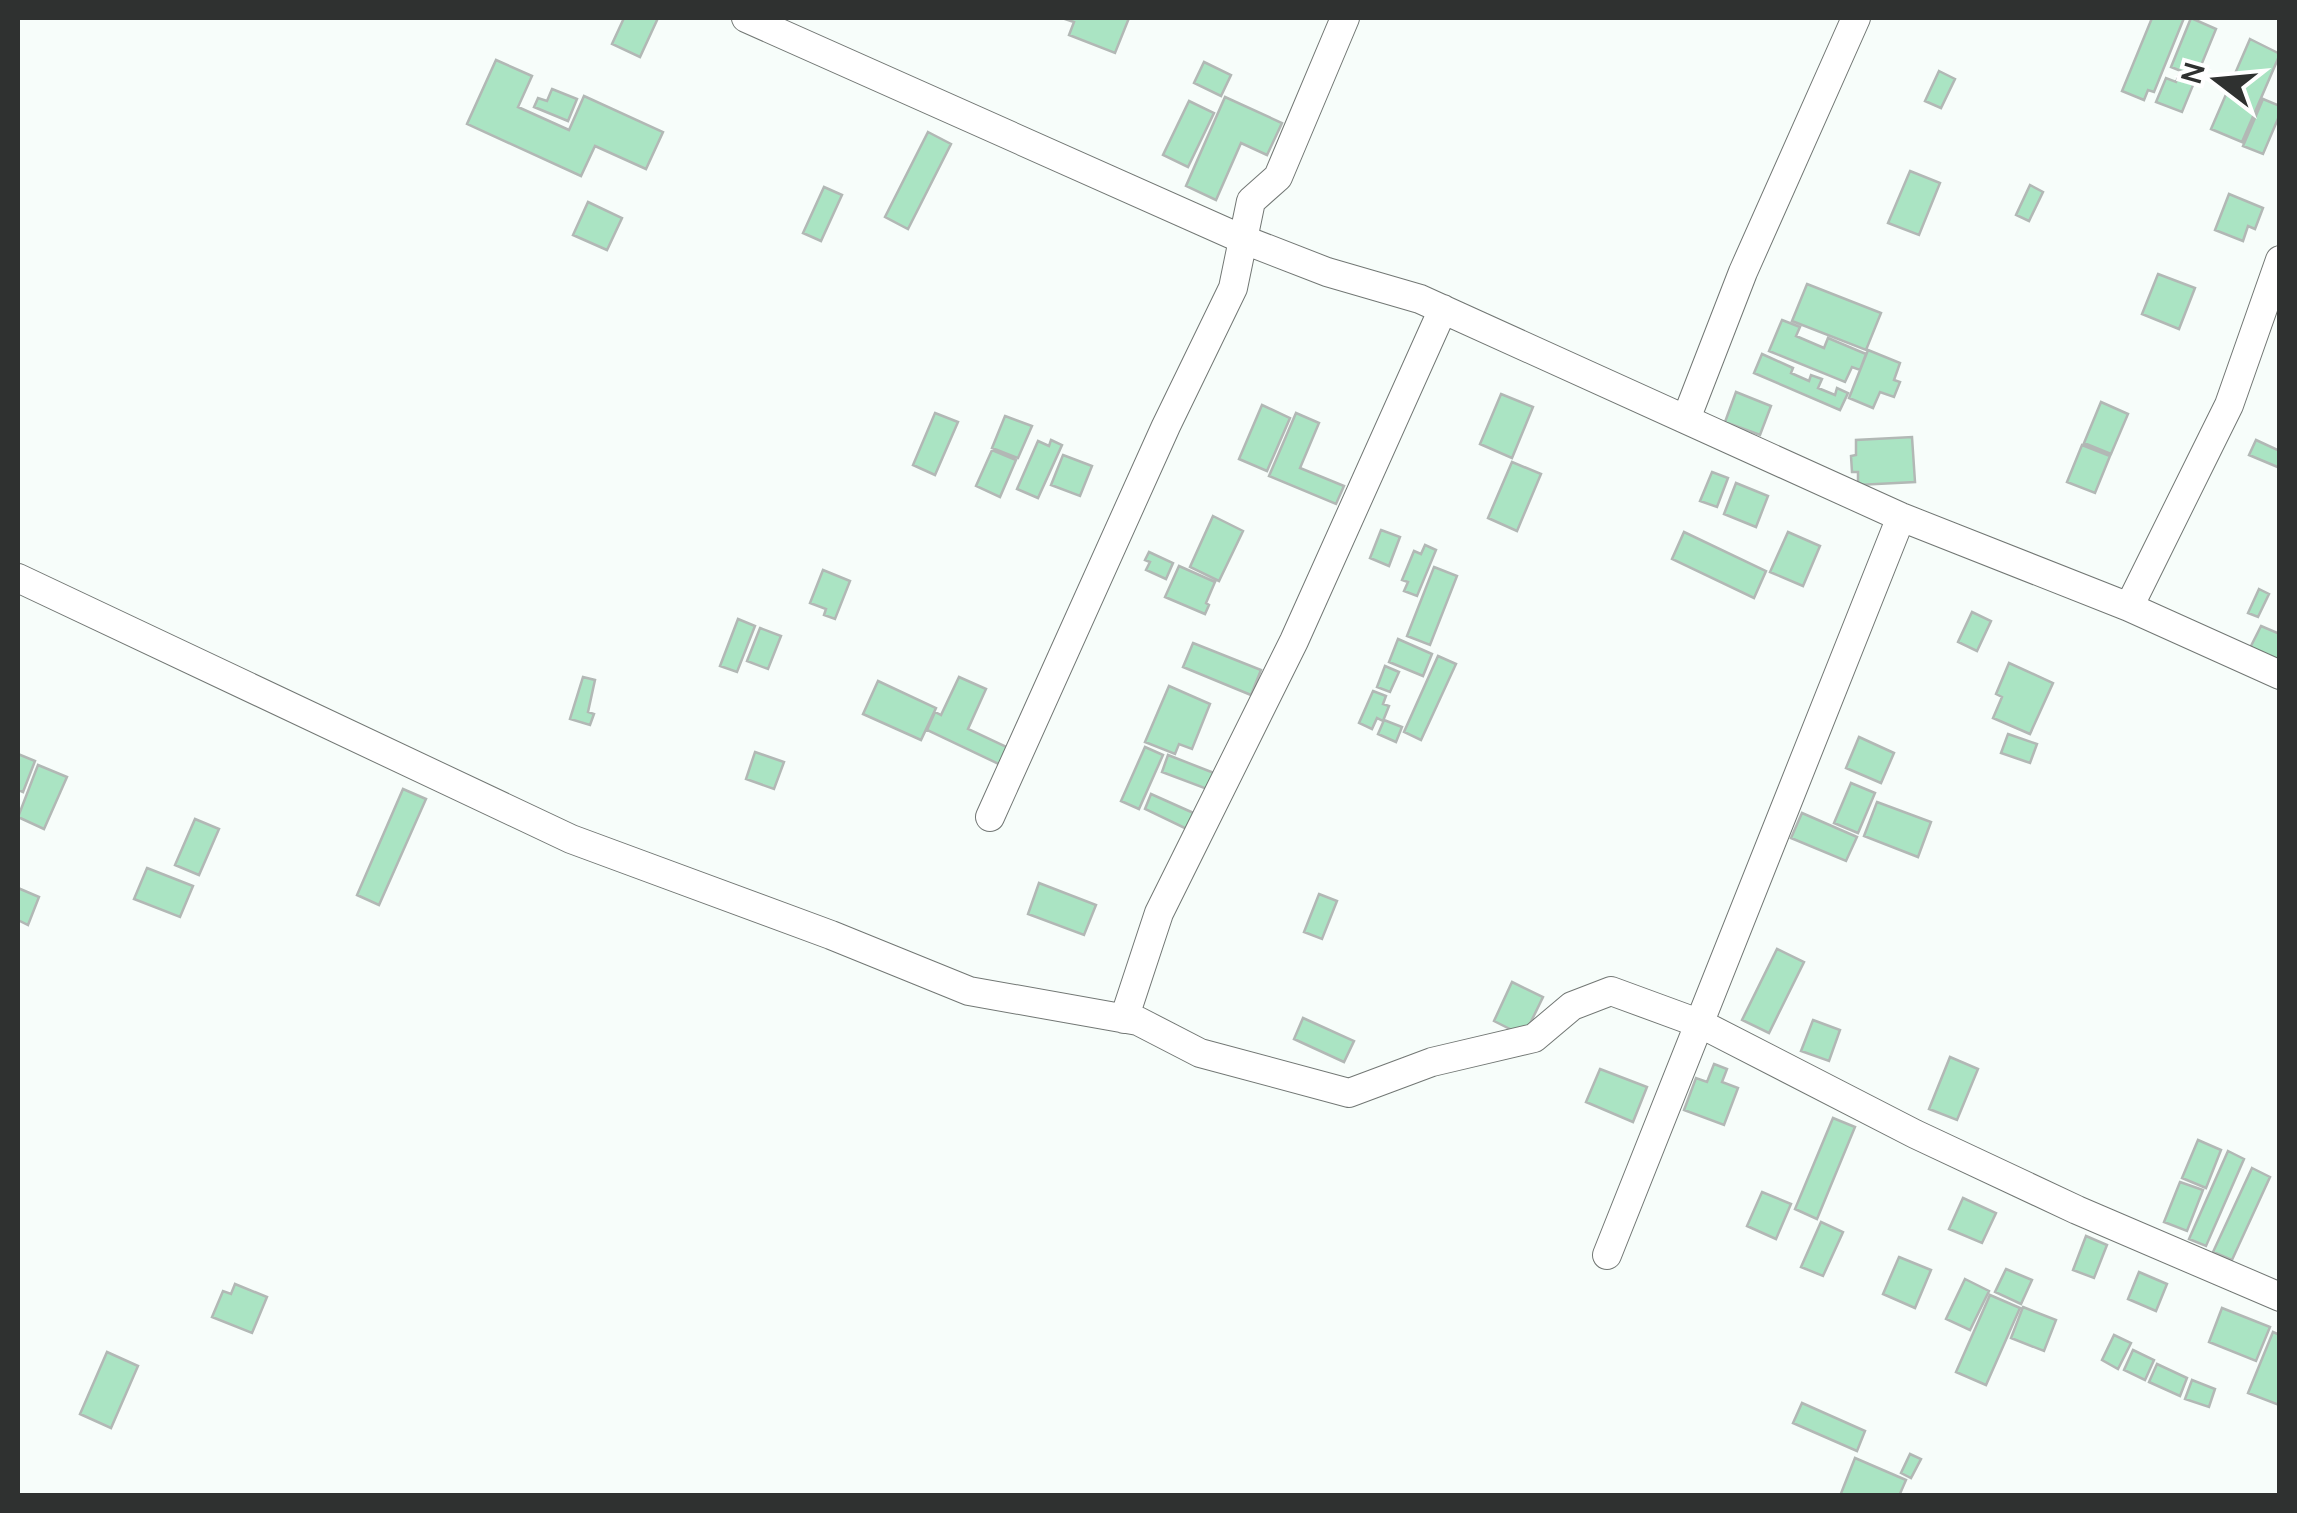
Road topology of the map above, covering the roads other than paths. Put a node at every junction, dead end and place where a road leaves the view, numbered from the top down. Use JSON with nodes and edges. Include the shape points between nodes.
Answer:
{"nodes":[{"id":1,"x":746,"y":18,"type":"edge"},
{"id":2,"x":1345,"y":18,"type":"edge"},
{"id":3,"x":1856,"y":18,"type":"edge"},
{"id":4,"x":1242,"y":239,"type":"junction"},
{"id":5,"x":2280,"y":260,"type":"edge"},
{"id":6,"x":1443,"y":309,"type":"junction"},
{"id":7,"x":1686,"y":419,"type":"junction"},
{"id":8,"x":1901,"y":517,"type":"junction"},
{"id":9,"x":18,"y":578,"type":"edge"},
{"id":10,"x":2128,"y":607,"type":"junction"},
{"id":11,"x":2280,"y":675,"type":"edge"},
{"id":12,"x":990,"y":817,"type":"dead end"},
{"id":13,"x":1124,"y":1019,"type":"junction"},
{"id":14,"x":1700,"y":1024,"type":"junction"},
{"id":15,"x":1607,"y":1255,"type":"dead end"},
{"id":16,"x":2280,"y":1296,"type":"edge"}],
"edges":[{"from":1,"to":4,"type":"street"},
{"from":2,"to":4,"type":"street","via":[[1278,177],[1251,201]]},
{"from":3,"to":7,"type":"street"},
{"from":4,"to":6,"type":"street"},
{"from":4,"to":12,"type":"street","via":[[1234,288]]},
{"from":5,"to":10,"type":"street","via":[[2229,405]]},
{"from":6,"to":7,"type":"street"},
{"from":6,"to":13,"type":"street","via":[[1294,641],[1159,914]]},
{"from":7,"to":8,"type":"street"},
{"from":8,"to":10,"type":"street"},
{"from":8,"to":14,"type":"street"},
{"from":9,"to":13,"type":"street","via":[[570,839],[969,991]]},
{"from":10,"to":11,"type":"street"},
{"from":13,"to":14,"type":"street","via":[[1200,1054],[1349,1093],[1432,1062],[1534,1038],[1572,1006],[1611,991]]},
{"from":14,"to":15,"type":"street"},
{"from":14,"to":16,"type":"street","via":[[1914,1134]]}]}
